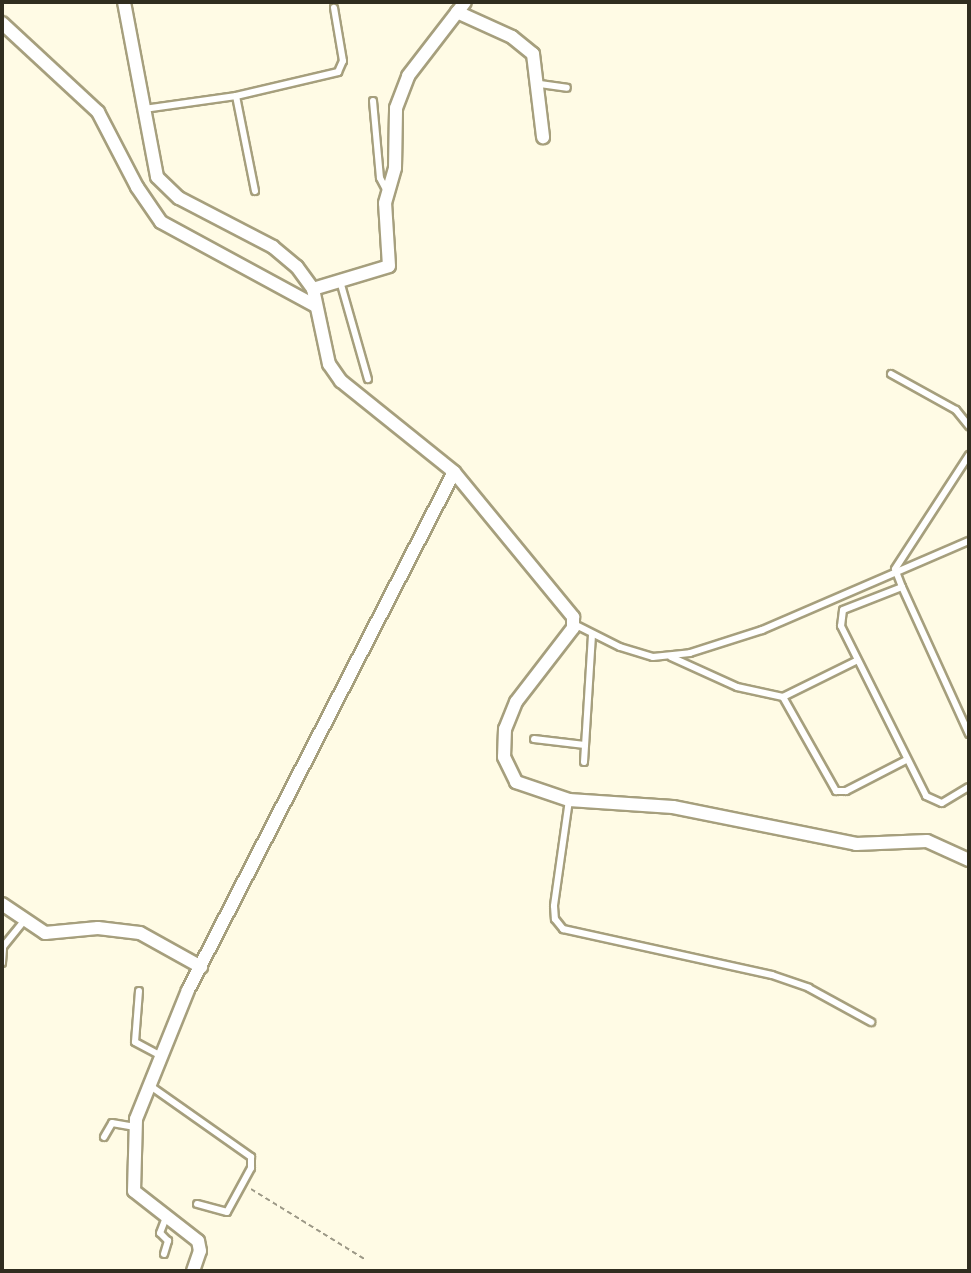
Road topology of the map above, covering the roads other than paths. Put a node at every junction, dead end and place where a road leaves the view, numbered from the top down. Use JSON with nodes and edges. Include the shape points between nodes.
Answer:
{"nodes":[{"id":1,"x":124,"y":2,"type":"edge"},
{"id":2,"x":461,"y":7,"type":"edge"},
{"id":3,"x":334,"y":8,"type":"dead end"},
{"id":4,"x":2,"y":23,"type":"edge"},
{"id":5,"x":540,"y":84,"type":"junction"},
{"id":6,"x":567,"y":88,"type":"dead end"},
{"id":7,"x":236,"y":96,"type":"junction"},
{"id":8,"x":373,"y":101,"type":"dead end"},
{"id":9,"x":142,"y":109,"type":"junction"},
{"id":10,"x":543,"y":137,"type":"dead end"},
{"id":11,"x":255,"y":191,"type":"dead end"},
{"id":12,"x":387,"y":192,"type":"junction"},
{"id":13,"x":340,"y":281,"type":"junction"},
{"id":14,"x":313,"y":289,"type":"junction"},
{"id":15,"x":316,"y":306,"type":"junction"},
{"id":16,"x":891,"y":374,"type":"dead end"},
{"id":17,"x":368,"y":379,"type":"dead end"},
{"id":18,"x":969,"y":426,"type":"edge"},
{"id":19,"x":969,"y":455,"type":"edge"},
{"id":20,"x":454,"y":472,"type":"junction"},
{"id":21,"x":968,"y":540,"type":"edge"},
{"id":22,"x":895,"y":569,"type":"junction"},
{"id":23,"x":902,"y":587,"type":"junction"},
{"id":24,"x":574,"y":624,"type":"junction"},
{"id":25,"x":592,"y":634,"type":"junction"},
{"id":26,"x":671,"y":657,"type":"junction"},
{"id":27,"x":856,"y":661,"type":"junction"},
{"id":28,"x":783,"y":697,"type":"junction"},
{"id":29,"x":969,"y":734,"type":"edge"},
{"id":30,"x":534,"y":739,"type":"dead end"},
{"id":31,"x":585,"y":745,"type":"junction"},
{"id":32,"x":906,"y":760,"type":"junction"},
{"id":33,"x":584,"y":762,"type":"dead end"},
{"id":34,"x":969,"y":787,"type":"edge"},
{"id":35,"x":569,"y":800,"type":"junction"},
{"id":36,"x":969,"y":860,"type":"edge"},
{"id":37,"x":2,"y":904,"type":"edge"},
{"id":38,"x":24,"y":920,"type":"junction"},
{"id":39,"x":3,"y":947,"type":"edge"},
{"id":40,"x":2,"y":963,"type":"edge"},
{"id":41,"x":201,"y":967,"type":"junction"},
{"id":42,"x":139,"y":991,"type":"dead end"},
{"id":43,"x":872,"y":1022,"type":"dead end"},
{"id":44,"x":161,"y":1056,"type":"junction"},
{"id":45,"x":149,"y":1085,"type":"junction"},
{"id":46,"x":134,"y":1127,"type":"junction"},
{"id":47,"x":104,"y":1137,"type":"dead end"},
{"id":48,"x":197,"y":1204,"type":"dead end"},
{"id":49,"x":166,"y":1217,"type":"junction"},
{"id":50,"x":164,"y":1254,"type":"dead end"},
{"id":51,"x":193,"y":1271,"type":"edge"}],
"edges":[{"from":1,"to":9,"type":"street"},
{"from":2,"to":5,"type":"street","via":[[528,48],[537,60]]},
{"from":2,"to":12,"type":"street","via":[[406,82],[396,108],[395,169]]},
{"from":3,"to":7,"type":"lane","via":[[341,69]]},
{"from":4,"to":15,"type":"street","via":[[98,112],[136,187],[161,222]]},
{"from":5,"to":6,"type":"lane"},
{"from":5,"to":10,"type":"street"},
{"from":7,"to":9,"type":"lane"},
{"from":7,"to":11,"type":"lane"},
{"from":8,"to":12,"type":"lane","via":[[380,178]]},
{"from":9,"to":14,"type":"street","via":[[152,165],[164,187],[289,258]]},
{"from":12,"to":13,"type":"street","via":[[389,266]]},
{"from":13,"to":14,"type":"street"},
{"from":13,"to":17,"type":"lane"},
{"from":14,"to":15,"type":"street"},
{"from":15,"to":20,"type":"street","via":[[329,364],[341,381]]},
{"from":16,"to":18,"type":"lane","via":[[956,410]]},
{"from":19,"to":22,"type":"lane"},
{"from":20,"to":24,"type":"street"},
{"from":20,"to":41,"type":"street"},
{"from":21,"to":22,"type":"lane"},
{"from":22,"to":23,"type":"lane"},
{"from":22,"to":26,"type":"lane","via":[[762,630]]},
{"from":23,"to":27,"type":"lane","via":[[841,613],[841,626]]},
{"from":23,"to":29,"type":"lane"},
{"from":24,"to":25,"type":"lane"},
{"from":24,"to":35,"type":"street","via":[[516,702],[503,741],[506,767],[516,782]]},
{"from":25,"to":26,"type":"lane","via":[[639,653]]},
{"from":25,"to":31,"type":"lane"},
{"from":26,"to":28,"type":"lane","via":[[737,687]]},
{"from":27,"to":28,"type":"lane"},
{"from":27,"to":32,"type":"lane"},
{"from":28,"to":32,"type":"lane","via":[[836,791],[846,791]]},
{"from":30,"to":31,"type":"lane"},
{"from":31,"to":33,"type":"lane"},
{"from":32,"to":34,"type":"lane","via":[[931,801],[942,803]]},
{"from":35,"to":36,"type":"street","via":[[673,807],[863,845],[927,841]]},
{"from":35,"to":43,"type":"lane","via":[[554,906],[555,919],[563,929],[732,962],[795,981]]},
{"from":37,"to":38,"type":"street"},
{"from":38,"to":39,"type":"lane"},
{"from":38,"to":41,"type":"street","via":[[45,933],[98,928],[140,933]]},
{"from":39,"to":40,"type":"lane"},
{"from":41,"to":44,"type":"street"},
{"from":42,"to":44,"type":"lane","via":[[135,1042]]},
{"from":44,"to":45,"type":"street"},
{"from":45,"to":46,"type":"street"},
{"from":45,"to":48,"type":"lane","via":[[247,1153],[252,1165],[227,1212]]},
{"from":46,"to":47,"type":"lane","via":[[112,1123]]},
{"from":46,"to":49,"type":"street","via":[[134,1191]]},
{"from":49,"to":50,"type":"lane","via":[[160,1233],[168,1241]]},
{"from":49,"to":51,"type":"street","via":[[198,1241]]}]}
